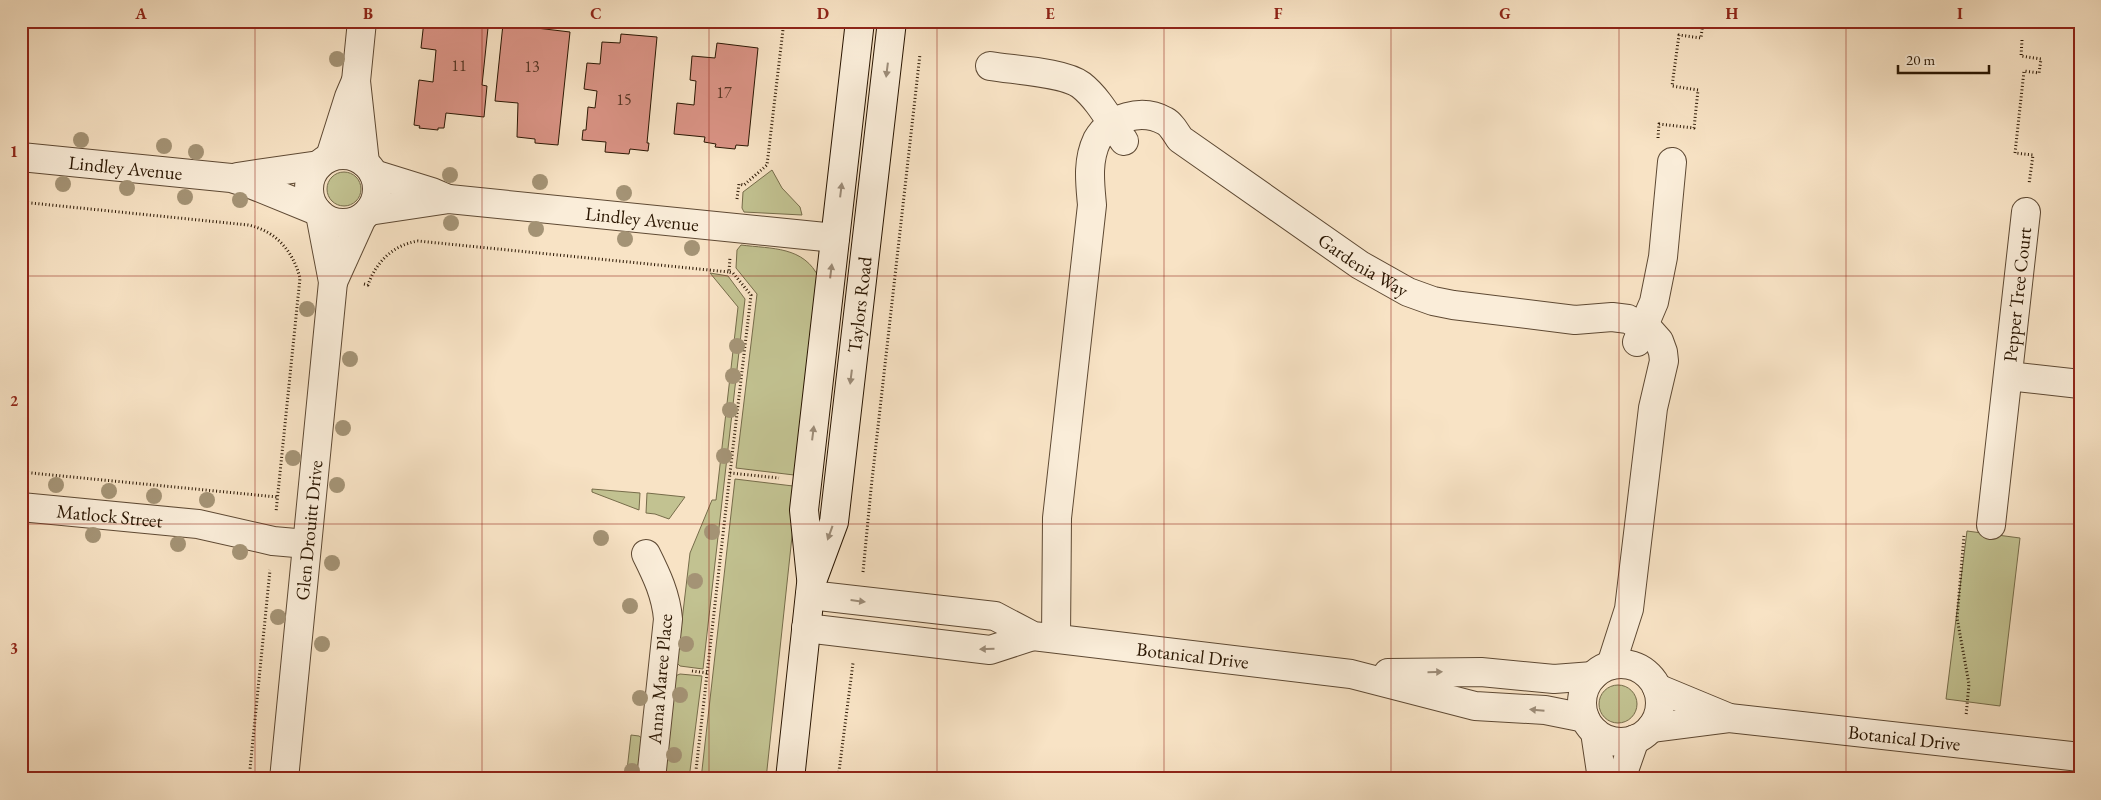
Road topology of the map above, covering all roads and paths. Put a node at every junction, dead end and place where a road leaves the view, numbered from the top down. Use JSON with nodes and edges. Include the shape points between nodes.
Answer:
{"nodes":[{"id":1,"x":362,"y":21,"type":"edge"},
{"id":2,"x":860,"y":21,"type":"edge"},
{"id":3,"x":892,"y":21,"type":"edge"},
{"id":4,"x":1703,"y":21,"type":"edge"},
{"id":5,"x":2022,"y":40,"type":"dead end"},
{"id":6,"x":922,"y":44,"type":"dead end"},
{"id":7,"x":990,"y":66,"type":"dead end"},
{"id":8,"x":356,"y":81,"type":"junction"},
{"id":9,"x":1118,"y":132,"type":"junction"},
{"id":10,"x":21,"y":157,"type":"edge"},
{"id":11,"x":324,"y":161,"type":"junction"},
{"id":12,"x":1672,"y":162,"type":"joint"},
{"id":13,"x":369,"y":169,"type":"junction"},
{"id":14,"x":231,"y":178,"type":"junction"},
{"id":15,"x":450,"y":199,"type":"junction"},
{"id":16,"x":21,"y":202,"type":"edge"},
{"id":17,"x":319,"y":212,"type":"junction"},
{"id":18,"x":2026,"y":212,"type":"joint"},
{"id":19,"x":366,"y":214,"type":"junction"},
{"id":20,"x":835,"y":238,"type":"junction"},
{"id":21,"x":867,"y":242,"type":"junction"},
{"id":22,"x":729,"y":272,"type":"dead end"},
{"id":23,"x":300,"y":278,"type":"dead end"},
{"id":24,"x":334,"y":282,"type":"junction"},
{"id":25,"x":1640,"y":334,"type":"junction"},
{"id":26,"x":2008,"y":376,"type":"junction"},
{"id":27,"x":2080,"y":384,"type":"edge"},
{"id":28,"x":21,"y":472,"type":"edge"},
{"id":29,"x":807,"y":481,"type":"junction"},
{"id":30,"x":839,"y":485,"type":"junction"},
{"id":31,"x":870,"y":488,"type":"junction"},
{"id":32,"x":277,"y":497,"type":"dead end"},
{"id":33,"x":21,"y":507,"type":"edge"},
{"id":34,"x":1991,"y":525,"type":"dead end"},
{"id":35,"x":308,"y":534,"type":"junction"},
{"id":36,"x":646,"y":554,"type":"dead end"},
{"id":37,"x":811,"y":590,"type":"junction"},
{"id":38,"x":860,"y":601,"type":"junction"},
{"id":39,"x":1629,"y":609,"type":"junction"},
{"id":40,"x":806,"y":628,"type":"junction"},
{"id":41,"x":856,"y":634,"type":"junction"},
{"id":42,"x":1045,"y":637,"type":"junction"},
{"id":43,"x":1602,"y":670,"type":"junction"},
{"id":44,"x":1351,"y":674,"type":"junction"},
{"id":45,"x":1650,"y":679,"type":"junction"},
{"id":46,"x":1728,"y":718,"type":"junction"},
{"id":47,"x":1590,"y":726,"type":"junction"},
{"id":48,"x":1643,"y":733,"type":"junction"},
{"id":49,"x":2080,"y":756,"type":"edge"},
{"id":50,"x":284,"y":779,"type":"edge"},
{"id":51,"x":651,"y":779,"type":"edge"},
{"id":52,"x":695,"y":779,"type":"edge"},
{"id":53,"x":790,"y":779,"type":"edge"},
{"id":54,"x":838,"y":779,"type":"edge"},
{"id":55,"x":1602,"y":779,"type":"edge"},
{"id":56,"x":1620,"y":779,"type":"edge"}],
"edges":[{"from":1,"to":8,"type":"street"},
{"from":20,"to":2,"type":"street","name":"Taylors Road","one_way":true},
{"from":3,"to":21,"type":"street","name":"Taylors Road","one_way":true},
{"from":4,"to":12,"type":"path","via":[[1701,38],[1679,35],[1672,86],[1698,90],[1694,128],[1659,124],[1655,160]]},
{"from":5,"to":18,"type":"path","via":[[2021,56],[2041,59],[2040,73],[2024,71],[2015,153],[2032,155]]},
{"from":6,"to":31,"type":"path"},
{"from":7,"to":9,"type":"street","via":[[1064,77],[1080,85],[1094,98]]},
{"from":8,"to":11,"type":"street"},
{"from":8,"to":13,"type":"street"},
{"from":9,"to":25,"type":"street","name":"Gardenia Way","via":[[1120,118],[1149,116],[1166,122],[1180,139],[1360,265],[1408,292],[1454,305],[1575,320],[1628,319]]},
{"from":9,"to":42,"type":"street","via":[[1107,127],[1098,140],[1089,175],[1092,205],[1057,518],[1040,593]]},
{"from":10,"to":14,"type":"street","name":"Lindley Avenue"},
{"from":11,"to":13,"type":"street","via":[[348,155],[358,158]]},
{"from":11,"to":14,"type":"street","name":"Lindley Avenue"},
{"from":11,"to":17,"type":"street","via":[[313,174],[309,193]]},
{"from":12,"to":25,"type":"street","via":[[1663,258],[1654,302]]},
{"from":13,"to":15,"type":"street","name":"Lindley Avenue"},
{"from":13,"to":19,"type":"street","via":[[377,184],[377,193]]},
{"from":14,"to":17,"type":"street","name":"Lindley Avenue"},
{"from":15,"to":19,"type":"street","name":"Lindley Avenue"},
{"from":15,"to":20,"type":"street","name":"Lindley Avenue"},
{"from":16,"to":23,"type":"path","via":[[254,226],[278,239],[291,253]]},
{"from":17,"to":19,"type":"street","via":[[341,223],[352,222]]},
{"from":17,"to":24,"type":"street","name":"Glen Drouitt Drive"},
{"from":18,"to":26,"type":"street","name":"Pepper Tree Court"},
{"from":19,"to":24,"type":"street","name":"Glen Drouitt Drive"},
{"from":20,"to":21,"type":"street","name":"Lindley Avenue"},
{"from":29,"to":20,"type":"street","name":"Taylors Road","one_way":true},
{"from":21,"to":30,"type":"street","name":"Taylors Road","one_way":true},
{"from":22,"to":24,"type":"path","via":[[418,241],[409,242],[382,258],[368,285]]},
{"from":24,"to":35,"type":"street","name":"Glen Drouitt Drive"},
{"from":25,"to":39,"type":"street","name":"Gardenia Way","via":[[1659,341],[1664,361],[1653,408]]},
{"from":26,"to":27,"type":"street","name":"Pepper Tree Court"},
{"from":26,"to":34,"type":"street","name":"Pepper Tree Court"},
{"from":28,"to":32,"type":"path"},
{"from":29,"to":37,"type":"street","name":"Taylors Road","via":[[804,510]]},
{"from":29,"to":52,"type":"path","via":[[730,473]]},
{"from":30,"to":31,"type":"path"},
{"from":30,"to":37,"type":"street","name":"Taylors Road","one_way":true,"via":[[834,522]]},
{"from":31,"to":38,"type":"path"},
{"from":33,"to":35,"type":"street","name":"Matlock Street","via":[[198,524],[275,522]]},
{"from":35,"to":50,"type":"street","name":"Glen Drouitt Drive"},
{"from":36,"to":51,"type":"street","name":"Anna Maree Place","via":[[660,583],[668,619]]},
{"from":37,"to":38,"type":"street","name":"Botanical Drive","one_way":true},
{"from":37,"to":40,"type":"street","name":"Taylors Road"},
{"from":38,"to":42,"type":"street","name":"Botanical Drive","via":[[994,616]]},
{"from":39,"to":43,"type":"street","name":"Gardenia Way"},
{"from":39,"to":45,"type":"street","name":"Gardenia Way"},
{"from":40,"to":41,"type":"street","name":"Botanical Drive"},
{"from":40,"to":53,"type":"street","name":"Taylors Road"},
{"from":42,"to":41,"type":"street","name":"Botanical Drive","one_way":true,"via":[[990,650]]},
{"from":41,"to":54,"type":"path"},
{"from":42,"to":44,"type":"street","name":"Botanical Drive"},
{"from":44,"to":43,"type":"street","name":"Botanical Drive","one_way":true,"via":[[1481,672],[1554,679]]},
{"from":43,"to":45,"type":"street","via":[[1628,665]]},
{"from":43,"to":47,"type":"street","via":[[1586,685],[1582,696],[1582,707]]},
{"from":47,"to":44,"type":"street","name":"Botanical Drive","one_way":true,"via":[[1545,710],[1475,706]]},
{"from":45,"to":46,"type":"street","name":"Botanical Drive"},
{"from":45,"to":48,"type":"street","via":[[1660,698],[1659,708],[1657,719]]},
{"from":46,"to":48,"type":"street","name":"Botanical Drive"},
{"from":46,"to":49,"type":"street","name":"Botanical Drive"},
{"from":47,"to":48,"type":"street","via":[[1614,742]]},
{"from":47,"to":55,"type":"street"},
{"from":48,"to":56,"type":"street"}]}
